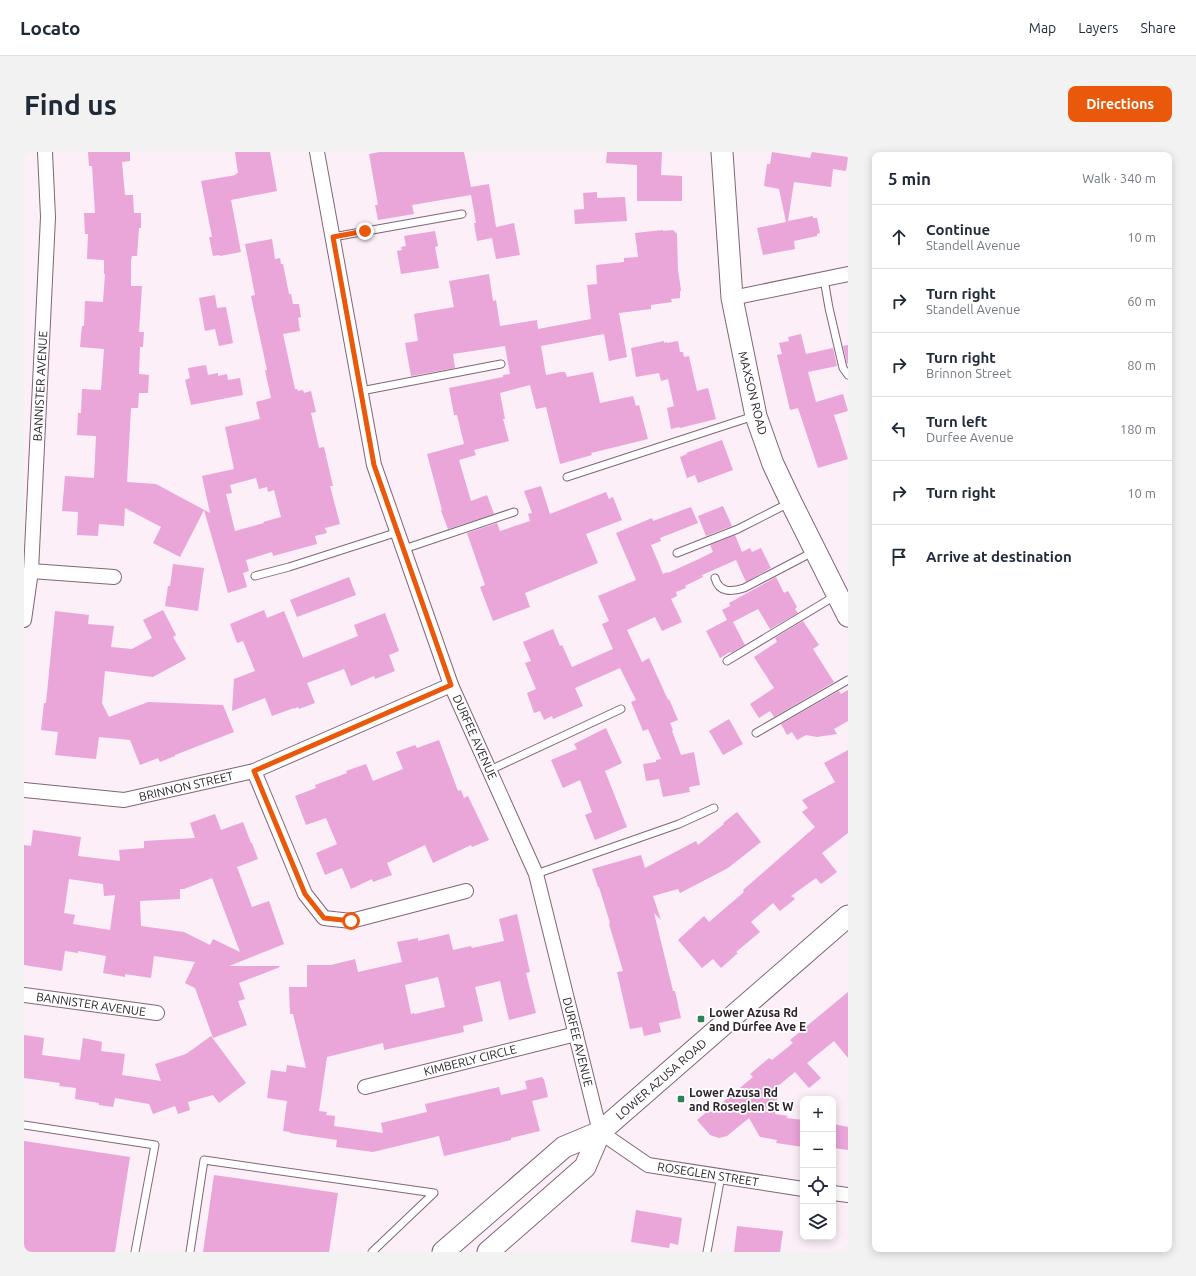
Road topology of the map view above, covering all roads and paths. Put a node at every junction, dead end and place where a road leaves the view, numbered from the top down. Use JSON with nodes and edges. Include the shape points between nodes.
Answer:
{"nodes":[{"id":1,"x":45,"y":152,"type":"edge"},
{"id":2,"x":317,"y":152,"type":"edge"},
{"id":3,"x":722,"y":152,"type":"edge"},
{"id":4,"x":462,"y":214,"type":"dead end"},
{"id":5,"x":333,"y":237,"type":"junction"},
{"id":6,"x":848,"y":274,"type":"edge"},
{"id":7,"x":824,"y":279,"type":"junction"},
{"id":8,"x":732,"y":298,"type":"junction"},
{"id":9,"x":501,"y":364,"type":"dead end"},
{"id":10,"x":848,"y":375,"type":"edge"},
{"id":11,"x":361,"y":391,"type":"junction"},
{"id":12,"x":756,"y":416,"type":"junction"},
{"id":13,"x":567,"y":476,"type":"dead end"},
{"id":14,"x":791,"y":502,"type":"junction"},
{"id":15,"x":514,"y":512,"type":"dead end"},
{"id":16,"x":398,"y":532,"type":"junction"},
{"id":17,"x":404,"y":549,"type":"junction"},
{"id":18,"x":815,"y":551,"type":"junction"},
{"id":19,"x":677,"y":553,"type":"dead end"},
{"id":20,"x":31,"y":571,"type":"junction"},
{"id":21,"x":255,"y":576,"type":"dead end"},
{"id":22,"x":114,"y":577,"type":"dead end"},
{"id":23,"x":715,"y":578,"type":"dead end"},
{"id":24,"x":837,"y":595,"type":"junction"},
{"id":25,"x":848,"y":616,"type":"edge"},
{"id":26,"x":24,"y":620,"type":"edge"},
{"id":27,"x":728,"y":661,"type":"dead end"},
{"id":28,"x":848,"y":680,"type":"edge"},
{"id":29,"x":451,"y":685,"type":"junction"},
{"id":30,"x":620,"y":709,"type":"dead end"},
{"id":31,"x":756,"y":733,"type":"dead end"},
{"id":32,"x":490,"y":770,"type":"junction"},
{"id":33,"x":254,"y":771,"type":"junction"},
{"id":34,"x":24,"y":790,"type":"edge"},
{"id":35,"x":714,"y":808,"type":"dead end"},
{"id":36,"x":536,"y":874,"type":"junction"},
{"id":37,"x":466,"y":892,"type":"dead end"},
{"id":38,"x":848,"y":916,"type":"edge"},
{"id":39,"x":24,"y":995,"type":"edge"},
{"id":40,"x":157,"y":1013,"type":"dead end"},
{"id":41,"x":576,"y":1034,"type":"junction"},
{"id":42,"x":365,"y":1087,"type":"dead end"},
{"id":43,"x":24,"y":1125,"type":"edge"},
{"id":44,"x":600,"y":1132,"type":"junction"},
{"id":45,"x":721,"y":1176,"type":"junction"},
{"id":46,"x":800,"y":1188,"type":"edge"},
{"id":47,"x":836,"y":1193,"type":"edge"},
{"id":48,"x":848,"y":1195,"type":"edge"},
{"id":49,"x":135,"y":1252,"type":"edge"},
{"id":50,"x":190,"y":1252,"type":"edge"},
{"id":51,"x":372,"y":1252,"type":"edge"},
{"id":52,"x":443,"y":1252,"type":"edge"},
{"id":53,"x":488,"y":1252,"type":"edge"},
{"id":54,"x":707,"y":1252,"type":"edge"}],
"edges":[{"from":1,"to":20,"type":"street","name":"BANNISTER AVENUE","via":[[48,217]]},
{"from":2,"to":5,"type":"street","name":"DURFEE AVENUE"},
{"from":3,"to":8,"type":"main road","name":"MAXSON ROAD"},
{"from":4,"to":5,"type":"lane"},
{"from":5,"to":11,"type":"street","name":"DURFEE AVENUE"},
{"from":6,"to":7,"type":"street"},
{"from":7,"to":8,"type":"street"},
{"from":7,"to":10,"type":"lane","via":[[843,368]]},
{"from":8,"to":12,"type":"main road","name":"MAXSON ROAD"},
{"from":9,"to":11,"type":"lane"},
{"from":11,"to":16,"type":"street","name":"DURFEE AVENUE","via":[[374,465]]},
{"from":12,"to":13,"type":"lane"},
{"from":12,"to":14,"type":"main road","name":"MAXSON ROAD","via":[[773,464]]},
{"from":14,"to":18,"type":"main road","name":"MAXSON ROAD"},
{"from":14,"to":19,"type":"lane","via":[[738,529]]},
{"from":15,"to":17,"type":"lane"},
{"from":16,"to":17,"type":"street","name":"DURFEE AVENUE"},
{"from":16,"to":21,"type":"lane"},
{"from":17,"to":29,"type":"street","name":"DURFEE AVENUE"},
{"from":18,"to":23,"type":"lane","via":[[744,588],[731,592],[717,583]]},
{"from":18,"to":24,"type":"main road","name":"MAXSON ROAD"},
{"from":20,"to":22,"type":"street"},
{"from":20,"to":26,"type":"street","name":"BANNISTER AVENUE"},
{"from":24,"to":25,"type":"main road","name":"MAXSON ROAD"},
{"from":24,"to":27,"type":"lane"},
{"from":28,"to":31,"type":"lane"},
{"from":29,"to":32,"type":"street","name":"DURFEE AVENUE"},
{"from":29,"to":33,"type":"street","name":"BRINNON STREET"},
{"from":30,"to":32,"type":"lane"},
{"from":32,"to":36,"type":"street","name":"DURFEE AVENUE"},
{"from":33,"to":34,"type":"street","name":"BRINNON STREET","via":[[124,800]]},
{"from":33,"to":37,"type":"street","via":[[305,894],[324,918],[351,921]]},
{"from":35,"to":36,"type":"lane","via":[[679,824]]},
{"from":36,"to":41,"type":"street","name":"DURFEE AVENUE"},
{"from":38,"to":44,"type":"main road","name":"LOWER AZUSA ROAD"},
{"from":39,"to":40,"type":"street","name":"BANNISTER AVENUE"},
{"from":41,"to":42,"type":"street","name":"KIMBERLY CIRCLE"},
{"from":41,"to":44,"type":"street","name":"DURFEE AVENUE"},
{"from":43,"to":49,"type":"lane","via":[[155,1145]]},
{"from":44,"to":45,"type":"street","name":"ROSEGLEN STREET","via":[[648,1165]]},
{"from":44,"to":52,"type":"main road","name":"LOWER AZUSA ROAD","via":[[564,1147]]},
{"from":44,"to":53,"type":"main road","name":"LOWER AZUSA ROAD","via":[[585,1167]]},
{"from":45,"to":46,"type":"street","name":"ROSEGLEN STREET"},
{"from":45,"to":54,"type":"lane"},
{"from":47,"to":48,"type":"street"},
{"from":50,"to":51,"type":"lane","via":[[204,1160],[434,1192]]}]}
